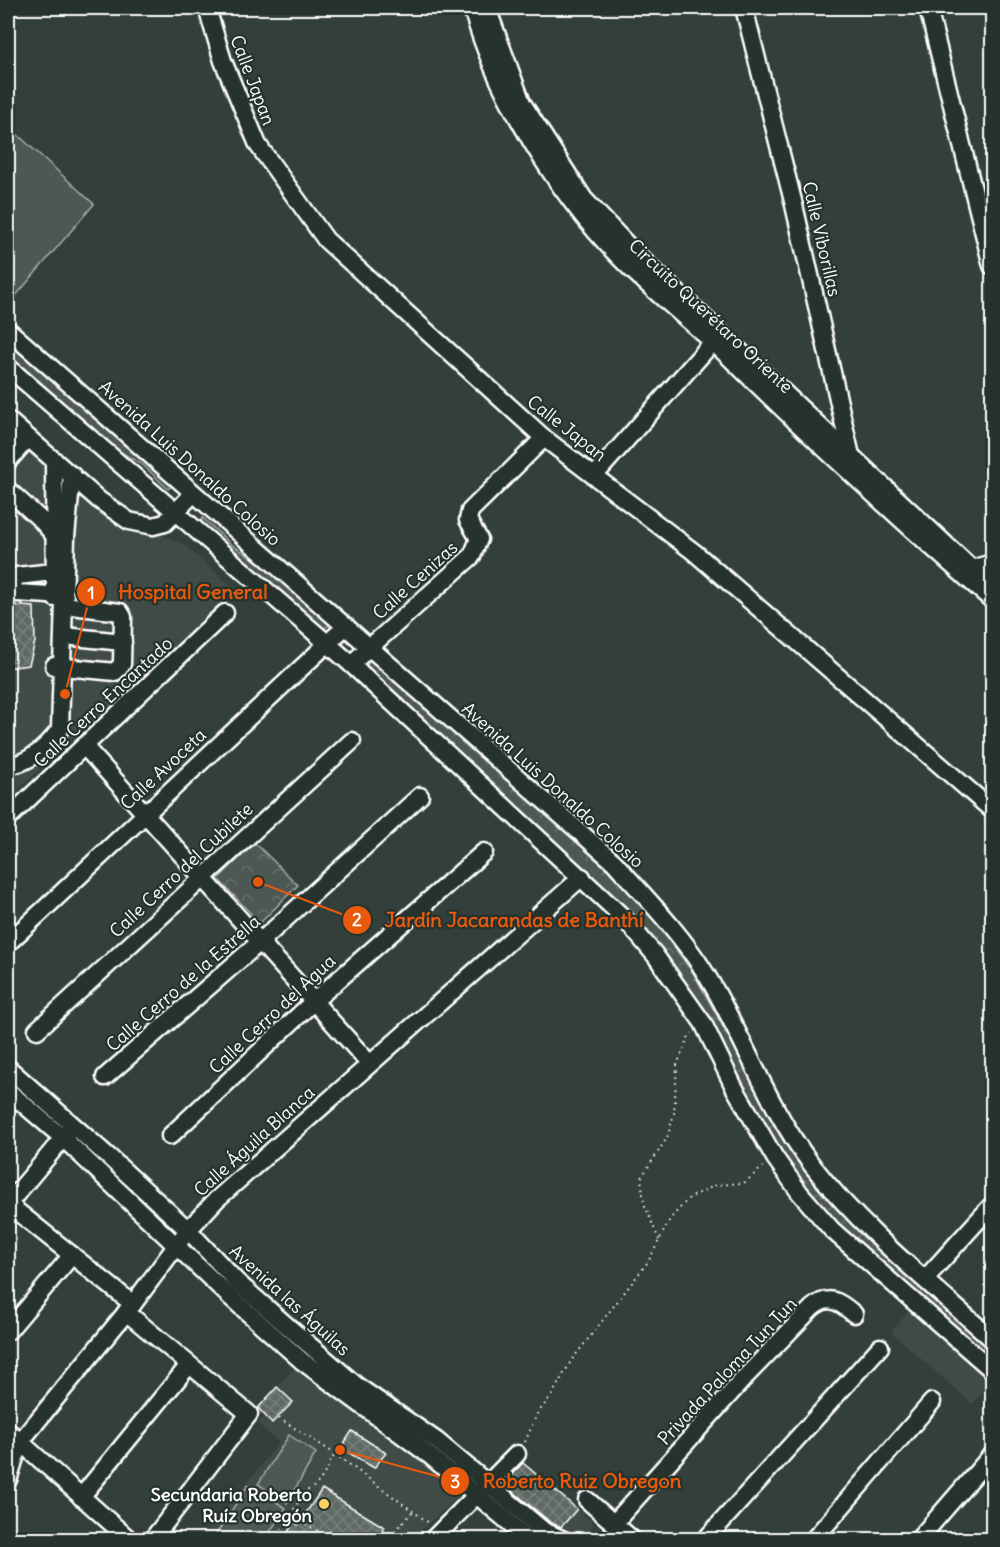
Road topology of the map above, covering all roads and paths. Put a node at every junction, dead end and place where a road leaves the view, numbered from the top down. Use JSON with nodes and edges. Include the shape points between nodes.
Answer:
{"nodes":[{"id":1,"x":207,"y":8,"type":"edge"},
{"id":2,"x":472,"y":8,"type":"edge"},
{"id":3,"x":487,"y":8,"type":"edge"},
{"id":4,"x":744,"y":8,"type":"edge"},
{"id":5,"x":928,"y":8,"type":"edge"},
{"id":6,"x":487,"y":29,"type":"junction"},
{"id":7,"x":993,"y":266,"type":"edge"},
{"id":8,"x":8,"y":330,"type":"edge"},
{"id":9,"x":717,"y":337,"type":"junction"},
{"id":10,"x":8,"y":367,"type":"edge"},
{"id":11,"x":15,"y":432,"type":"edge"},
{"id":12,"x":544,"y":438,"type":"junction"},
{"id":13,"x":851,"y":455,"type":"junction"},
{"id":14,"x":54,"y":460,"type":"junction"},
{"id":15,"x":8,"y":461,"type":"edge"},
{"id":16,"x":600,"y":468,"type":"junction"},
{"id":17,"x":72,"y":475,"type":"junction"},
{"id":18,"x":856,"y":481,"type":"junction"},
{"id":19,"x":8,"y":490,"type":"edge"},
{"id":20,"x":193,"y":494,"type":"junction"},
{"id":21,"x":175,"y":512,"type":"junction"},
{"id":22,"x":54,"y":535,"type":"junction"},
{"id":23,"x":993,"y":563,"type":"edge"},
{"id":24,"x":966,"y":570,"type":"junction"},
{"id":25,"x":53,"y":572,"type":"junction"},
{"id":26,"x":990,"y":588,"type":"edge"},
{"id":27,"x":61,"y":599,"type":"junction"},
{"id":28,"x":122,"y":599,"type":"dead end"},
{"id":29,"x":225,"y":613,"type":"dead end"},
{"id":30,"x":346,"y":626,"type":"junction"},
{"id":31,"x":64,"y":636,"type":"junction"},
{"id":32,"x":123,"y":642,"type":"junction"},
{"id":33,"x":325,"y":644,"type":"junction"},
{"id":34,"x":369,"y":647,"type":"junction"},
{"id":35,"x":351,"y":664,"type":"junction"},
{"id":36,"x":58,"y":666,"type":"junction"},
{"id":37,"x":352,"y":741,"type":"dead end"},
{"id":38,"x":85,"y":747,"type":"junction"},
{"id":39,"x":8,"y":765,"type":"edge"},
{"id":40,"x":420,"y":795,"type":"dead end"},
{"id":41,"x":993,"y":810,"type":"edge"},
{"id":42,"x":145,"y":812,"type":"junction"},
{"id":43,"x":8,"y":818,"type":"edge"},
{"id":44,"x":484,"y":852,"type":"dead end"},
{"id":45,"x":201,"y":878,"type":"junction"},
{"id":46,"x":582,"y":878,"type":"junction"},
{"id":47,"x":260,"y":942,"type":"junction"},
{"id":48,"x":8,"y":943,"type":"edge"},
{"id":49,"x":314,"y":1001,"type":"junction"},
{"id":50,"x":703,"y":1023,"type":"junction"},
{"id":51,"x":37,"y":1030,"type":"dead end"},
{"id":52,"x":369,"y":1063,"type":"junction"},
{"id":53,"x":8,"y":1069,"type":"edge"},
{"id":54,"x":105,"y":1077,"type":"dead end"},
{"id":55,"x":8,"y":1091,"type":"edge"},
{"id":56,"x":68,"y":1132,"type":"junction"},
{"id":57,"x":170,"y":1136,"type":"dead end"},
{"id":58,"x":775,"y":1158,"type":"junction"},
{"id":59,"x":8,"y":1204,"type":"edge"},
{"id":60,"x":993,"y":1205,"type":"edge"},
{"id":61,"x":188,"y":1230,"type":"junction"},
{"id":62,"x":658,"y":1240,"type":"junction"},
{"id":63,"x":177,"y":1245,"type":"junction"},
{"id":64,"x":72,"y":1255,"type":"junction"},
{"id":65,"x":925,"y":1279,"type":"junction"},
{"id":66,"x":129,"y":1308,"type":"junction"},
{"id":67,"x":854,"y":1314,"type":"dead end"},
{"id":68,"x":8,"y":1331,"type":"edge"},
{"id":69,"x":991,"y":1334,"type":"edge"},
{"id":70,"x":880,"y":1347,"type":"dead end"},
{"id":71,"x":189,"y":1365,"type":"junction"},
{"id":72,"x":993,"y":1370,"type":"edge"},
{"id":73,"x":932,"y":1402,"type":"dead end"},
{"id":74,"x":381,"y":1412,"type":"junction"},
{"id":75,"x":279,"y":1418,"type":"dead end"},
{"id":76,"x":14,"y":1436,"type":"edge"},
{"id":77,"x":335,"y":1454,"type":"junction"},
{"id":78,"x":517,"y":1454,"type":"joint"},
{"id":79,"x":990,"y":1457,"type":"dead end"},
{"id":80,"x":8,"y":1480,"type":"edge"},
{"id":81,"x":489,"y":1483,"type":"junction"},
{"id":82,"x":477,"y":1495,"type":"junction"},
{"id":83,"x":81,"y":1497,"type":"junction"},
{"id":84,"x":587,"y":1500,"type":"dead end"},
{"id":85,"x":412,"y":1511,"type":"junction"},
{"id":86,"x":290,"y":1515,"type":"junction"},
{"id":87,"x":616,"y":1526,"type":"junction"},
{"id":88,"x":436,"y":1535,"type":"edge"},
{"id":89,"x":130,"y":1539,"type":"edge"},
{"id":90,"x":152,"y":1539,"type":"edge"},
{"id":91,"x":275,"y":1539,"type":"edge"},
{"id":92,"x":326,"y":1539,"type":"edge"},
{"id":93,"x":387,"y":1539,"type":"edge"},
{"id":94,"x":530,"y":1539,"type":"edge"},
{"id":95,"x":564,"y":1539,"type":"edge"},
{"id":96,"x":633,"y":1539,"type":"edge"},
{"id":97,"x":705,"y":1539,"type":"edge"},
{"id":98,"x":813,"y":1539,"type":"edge"},
{"id":99,"x":918,"y":1539,"type":"edge"}],
"edges":[{"from":1,"to":12,"type":"street","name":"Calle Japan","via":[[222,61],[258,145],[326,240]]},
{"from":2,"to":6,"type":"street","name":"Circuito Querétaro Oriente"},
{"from":3,"to":6,"type":"street","name":"Circuito Querétaro Oriente"},
{"from":4,"to":13,"type":"street","name":"Calle Viborillas"},
{"from":5,"to":7,"type":"street"},
{"from":6,"to":9,"type":"street","name":"Circuito Querétaro Oriente","via":[[510,105],[621,260]]},
{"from":8,"to":20,"type":"street","name":"Avenida Luis Donaldo Colosio"},
{"from":9,"to":13,"type":"street","name":"Circuito Querétaro Oriente"},
{"from":9,"to":16,"type":"street"},
{"from":9,"to":18,"type":"street","name":"Circuito Querétaro Oriente"},
{"from":10,"to":21,"type":"street"},
{"from":11,"to":14,"type":"street"},
{"from":11,"to":15,"type":"street"},
{"from":12,"to":16,"type":"street","name":"Calle Japan"},
{"from":12,"to":34,"type":"street","name":"Calle Cenizas","via":[[470,511],[468,520],[479,540],[472,556]]},
{"from":13,"to":18,"type":"street","name":"Calle Viborillas"},
{"from":13,"to":24,"type":"street","name":"Circuito Querétaro Oriente"},
{"from":14,"to":17,"type":"street"},
{"from":14,"to":22,"type":"street"},
{"from":16,"to":41,"type":"street","name":"Calle Japan"},
{"from":17,"to":21,"type":"street","via":[[129,521],[153,526],[165,523]]},
{"from":17,"to":27,"type":"street"},
{"from":18,"to":24,"type":"street","name":"Circuito Querétaro Oriente"},
{"from":19,"to":22,"type":"street"},
{"from":20,"to":21,"type":"street"},
{"from":20,"to":30,"type":"street","name":"Avenida Luis Donaldo Colosio"},
{"from":21,"to":33,"type":"street"},
{"from":22,"to":25,"type":"street"},
{"from":23,"to":24,"type":"street"},
{"from":24,"to":26,"type":"street","name":"Circuito Querétaro Oriente"},
{"from":25,"to":27,"type":"street"},
{"from":25,"to":27,"type":"street","via":[[16,576],[12,585],[17,593]]},
{"from":27,"to":28,"type":"street"},
{"from":27,"to":31,"type":"street"},
{"from":27,"to":32,"type":"street","via":[[120,612]]},
{"from":27,"to":36,"type":"street"},
{"from":29,"to":38,"type":"street","name":"Calle Cerro Encantado"},
{"from":30,"to":33,"type":"street","name":"Calle Avoceta"},
{"from":30,"to":34,"type":"street","name":"Avenida Luis Donaldo Colosio"},
{"from":31,"to":32,"type":"street"},
{"from":31,"to":36,"type":"street"},
{"from":32,"to":36,"type":"street","via":[[122,664],[115,672]]},
{"from":33,"to":35,"type":"street"},
{"from":33,"to":42,"type":"street","name":"Calle Avoceta"},
{"from":34,"to":35,"type":"street","name":"Calle Cenizas"},
{"from":34,"to":65,"type":"street","name":"Avenida Luis Donaldo Colosio","via":[[614,862],[680,936],[812,1165],[849,1207]]},
{"from":35,"to":46,"type":"street"},
{"from":36,"to":39,"type":"street","via":[[50,730],[53,740],[19,765]]},
{"from":37,"to":45,"type":"street","name":"Calle Cerro del Cubilete"},
{"from":38,"to":42,"type":"street"},
{"from":38,"to":43,"type":"street","name":"Calle Cerro Encantado"},
{"from":40,"to":47,"type":"street","name":"Calle Cerro de la Estrella"},
{"from":42,"to":45,"type":"street"},
{"from":42,"to":48,"type":"street","name":"Calle Avoceta"},
{"from":44,"to":49,"type":"street","name":"Calle Cerro del Agua"},
{"from":45,"to":47,"type":"street"},
{"from":45,"to":51,"type":"street","name":"Calle Cerro del Cubilete"},
{"from":46,"to":50,"type":"street","via":[[655,955]]},
{"from":46,"to":52,"type":"street","name":"Calle Águila Blanca"},
{"from":47,"to":49,"type":"street"},
{"from":47,"to":54,"type":"street","name":"Calle Cerro de la Estrella"},
{"from":49,"to":52,"type":"street"},
{"from":49,"to":57,"type":"street","name":"Calle Cerro del Agua"},
{"from":50,"to":58,"type":"street"},
{"from":50,"to":62,"type":"path","via":[[688,1038],[677,1065],[674,1114],[667,1138],[641,1178],[644,1203]]},
{"from":52,"to":61,"type":"street","name":"Calle Águila Blanca","via":[[216,1200]]},
{"from":53,"to":56,"type":"street","name":"Avenida las Águilas"},
{"from":55,"to":56,"type":"street","name":"Avenida las Águilas"},
{"from":56,"to":59,"type":"street"},
{"from":56,"to":61,"type":"street","name":"Avenida las Águilas"},
{"from":56,"to":63,"type":"street","name":"Avenida las Águilas"},
{"from":58,"to":62,"type":"path","via":[[744,1183],[716,1185],[689,1198]]},
{"from":58,"to":72,"type":"street","via":[[832,1230]]},
{"from":59,"to":64,"type":"street"},
{"from":60,"to":65,"type":"street"},
{"from":61,"to":63,"type":"street","name":"Calle Águila Blanca"},
{"from":61,"to":74,"type":"street","name":"Avenida las Águilas","via":[[261,1304],[357,1386]]},
{"from":62,"to":78,"type":"path","via":[[642,1270],[571,1361]]},
{"from":63,"to":66,"type":"street","name":"Calle Águila Blanca"},
{"from":63,"to":74,"type":"street","name":"Avenida las Águilas","via":[[302,1361]]},
{"from":64,"to":66,"type":"street"},
{"from":64,"to":68,"type":"street"},
{"from":65,"to":69,"type":"street","name":"Avenida Luis Donaldo Colosio"},
{"from":66,"to":71,"type":"street"},
{"from":66,"to":76,"type":"street","name":"Calle Águila Blanca"},
{"from":67,"to":87,"type":"street","name":"Privada Paloma Tun Tun","via":[[829,1298],[812,1308],[746,1376],[616,1521]]},
{"from":70,"to":97,"type":"street"},
{"from":71,"to":83,"type":"street"},
{"from":71,"to":90,"type":"street","via":[[249,1414]]},
{"from":73,"to":98,"type":"street"},
{"from":74,"to":81,"type":"street","name":"Avenida las Águilas","via":[[437,1441]]},
{"from":74,"to":82,"type":"street","name":"Avenida las Águilas"},
{"from":75,"to":77,"type":"path"},
{"from":76,"to":80,"type":"street","name":"Calle Águila Blanca"},
{"from":76,"to":83,"type":"street"},
{"from":77,"to":85,"type":"path"},
{"from":77,"to":86,"type":"path","via":[[321,1479],[313,1489],[305,1491]]},
{"from":78,"to":81,"type":"street"},
{"from":79,"to":99,"type":"street"},
{"from":81,"to":82,"type":"street"},
{"from":81,"to":95,"type":"street","name":"Avenida las Águilas","via":[[544,1531]]},
{"from":82,"to":88,"type":"street"},
{"from":82,"to":94,"type":"street","name":"Avenida las Águilas"},
{"from":83,"to":89,"type":"street"},
{"from":84,"to":87,"type":"street"},
{"from":85,"to":88,"type":"path"},
{"from":85,"to":93,"type":"path"},
{"from":86,"to":91,"type":"path"},
{"from":86,"to":92,"type":"path"},
{"from":87,"to":96,"type":"street"}]}
